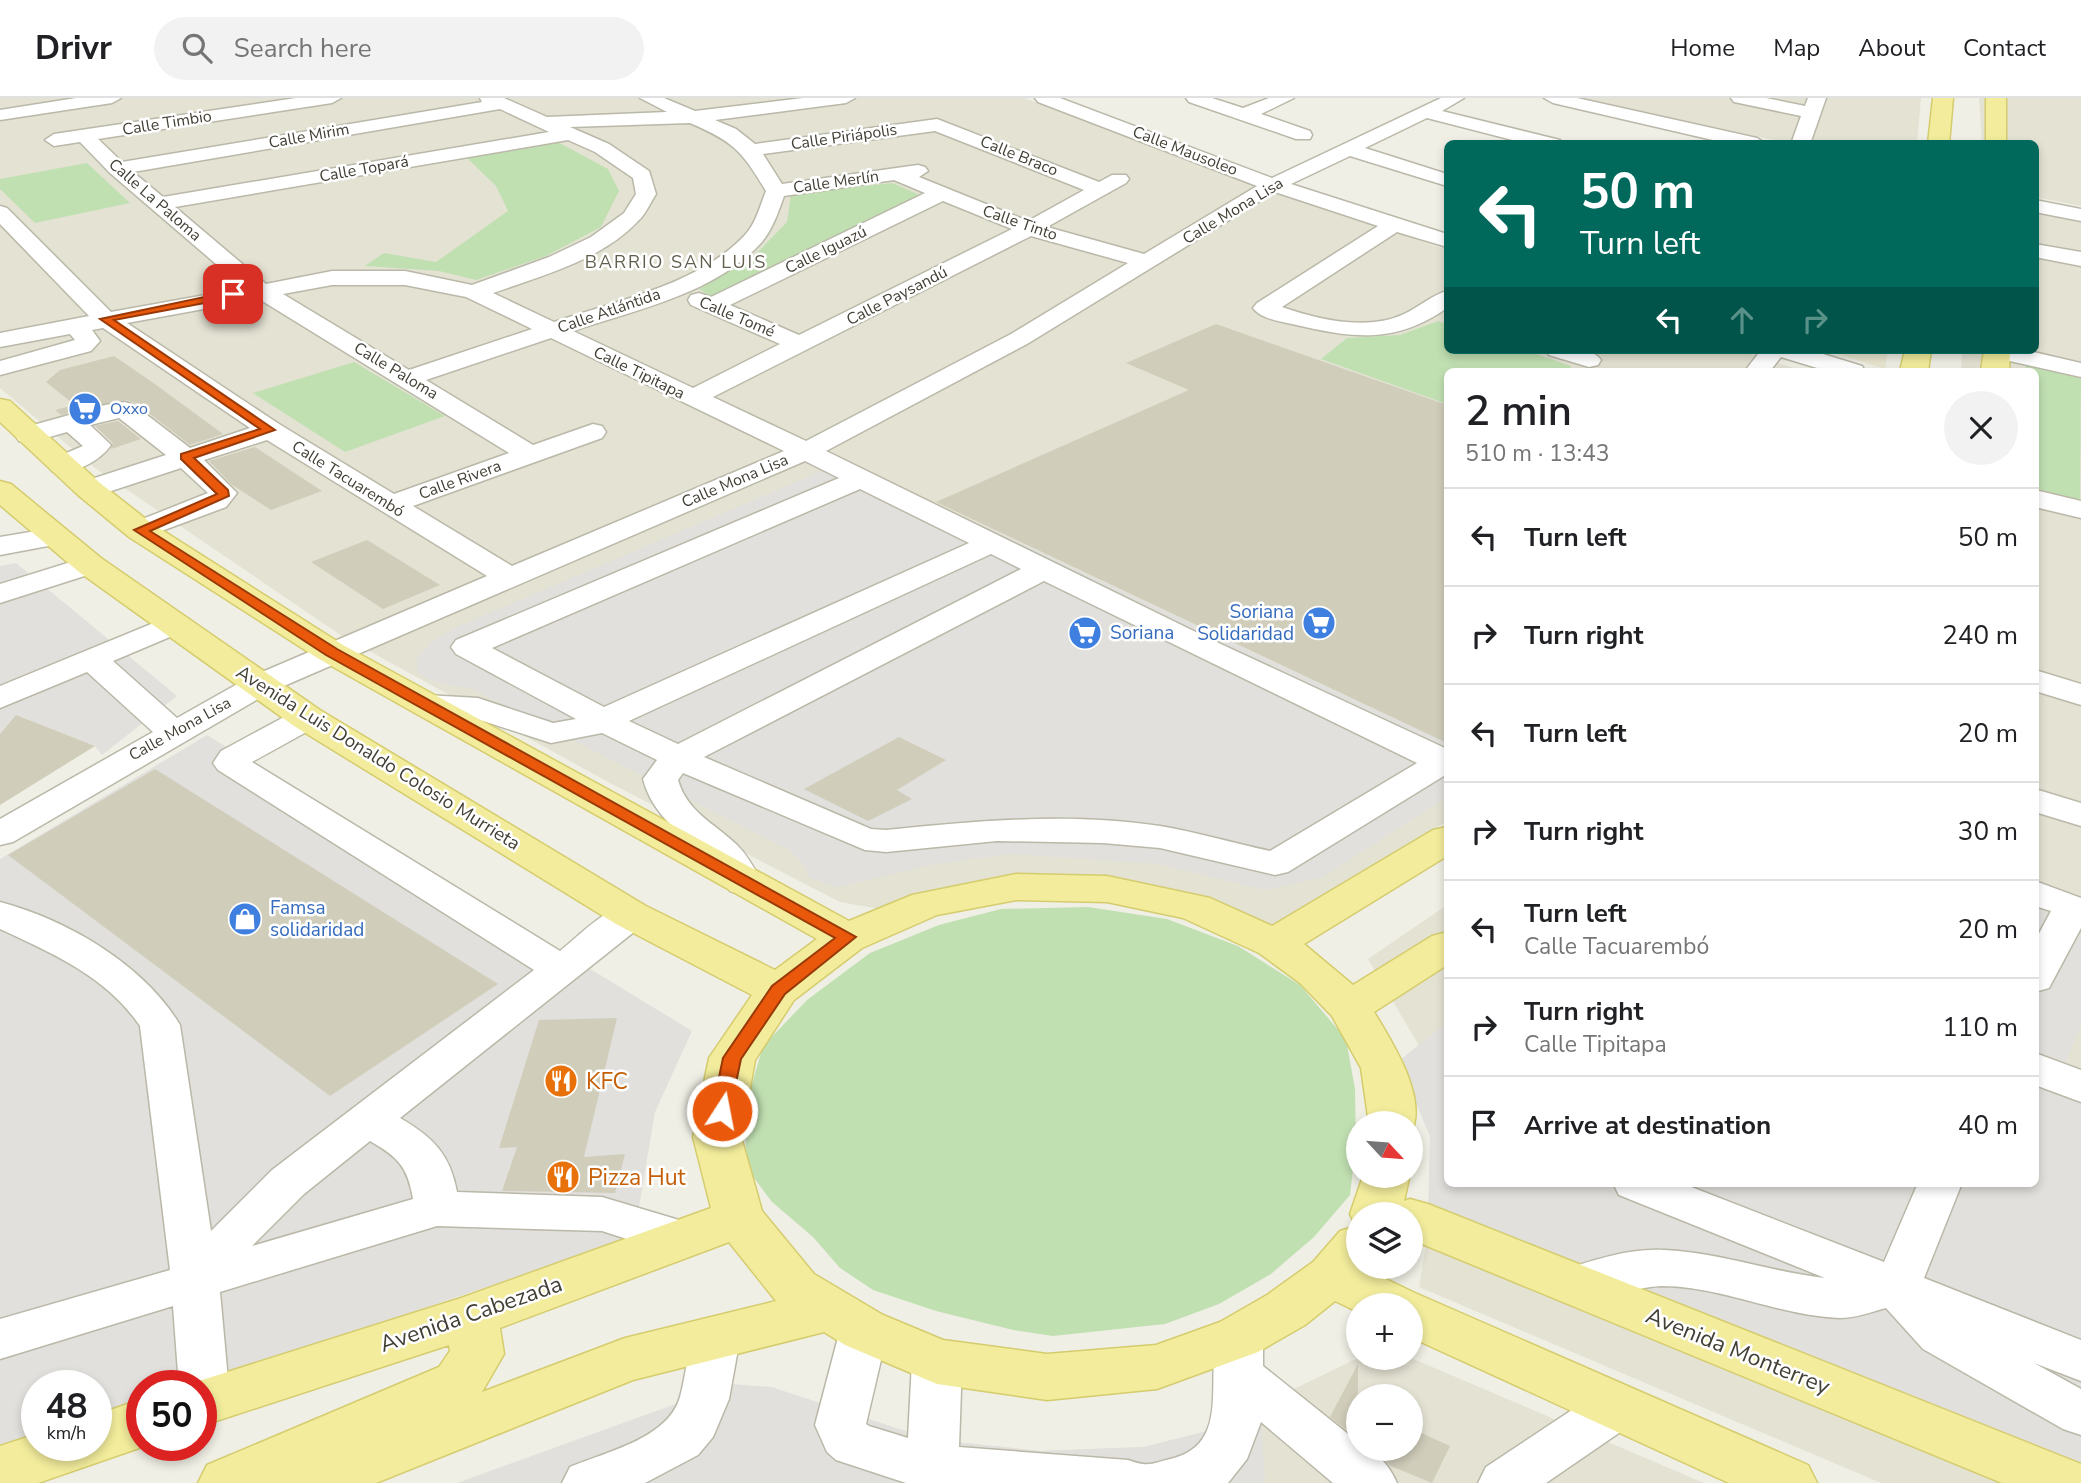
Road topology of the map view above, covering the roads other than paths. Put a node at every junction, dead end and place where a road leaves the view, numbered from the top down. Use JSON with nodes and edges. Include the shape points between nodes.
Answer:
{"nodes":[{"id":1,"x":112,"y":98,"type":"edge"},
{"id":2,"x":649,"y":98,"type":"edge"},
{"id":3,"x":846,"y":98,"type":"edge"},
{"id":4,"x":1044,"y":98,"type":"edge"},
{"id":5,"x":1195,"y":98,"type":"edge"},
{"id":6,"x":1285,"y":98,"type":"edge"},
{"id":7,"x":1455,"y":98,"type":"edge"},
{"id":8,"x":1553,"y":98,"type":"edge"},
{"id":9,"x":1740,"y":98,"type":"edge"},
{"id":10,"x":1943,"y":98,"type":"edge"},
{"id":11,"x":1996,"y":98,"type":"edge"},
{"id":12,"x":495,"y":101,"type":"edge"},
{"id":13,"x":344,"y":103,"type":"edge"},
{"id":14,"x":1814,"y":105,"type":"edge"},
{"id":15,"x":1423,"y":112,"type":"junction"},
{"id":16,"x":0,"y":115,"type":"edge"},
{"id":17,"x":1243,"y":116,"type":"junction"},
{"id":18,"x":695,"y":117,"type":"junction"},
{"id":19,"x":546,"y":122,"type":"junction"},
{"id":20,"x":379,"y":125,"type":"junction"},
{"id":21,"x":937,"y":125,"type":"joint"},
{"id":22,"x":568,"y":134,"type":"junction"},
{"id":23,"x":1303,"y":135,"type":"dead end"},
{"id":24,"x":1675,"y":135,"type":"edge"},
{"id":25,"x":85,"y":136,"type":"junction"},
{"id":26,"x":54,"y":140,"type":"dead end"},
{"id":27,"x":1521,"y":140,"type":"edge"},
{"id":28,"x":1721,"y":140,"type":"edge"},
{"id":29,"x":1801,"y":140,"type":"edge"},
{"id":30,"x":1938,"y":140,"type":"edge"},
{"id":31,"x":1996,"y":140,"type":"edge"},
{"id":32,"x":1348,"y":149,"type":"junction"},
{"id":33,"x":751,"y":150,"type":"junction"},
{"id":34,"x":117,"y":169,"type":"junction"},
{"id":35,"x":929,"y":169,"type":"dead end"},
{"id":36,"x":896,"y":174,"type":"junction"},
{"id":37,"x":1444,"y":179,"type":"edge"},
{"id":38,"x":1110,"y":184,"type":"joint"},
{"id":39,"x":1273,"y":184,"type":"junction"},
{"id":40,"x":776,"y":191,"type":"junction"},
{"id":41,"x":940,"y":194,"type":"junction"},
{"id":42,"x":2039,"y":196,"type":"edge"},
{"id":43,"x":159,"y":204,"type":"junction"},
{"id":44,"x":2081,"y":204,"type":"edge"},
{"id":45,"x":2039,"y":207,"type":"edge"},
{"id":46,"x":0,"y":212,"type":"edge"},
{"id":47,"x":2081,"y":215,"type":"edge"},
{"id":48,"x":1395,"y":224,"type":"junction"},
{"id":49,"x":1029,"y":229,"type":"junction"},
{"id":50,"x":1444,"y":240,"type":"edge"},
{"id":51,"x":2039,"y":251,"type":"edge"},
{"id":52,"x":2081,"y":259,"type":"edge"},
{"id":53,"x":1148,"y":262,"type":"junction"},
{"id":54,"x":259,"y":289,"type":"junction"},
{"id":55,"x":671,"y":290,"type":"junction"},
{"id":56,"x":473,"y":292,"type":"junction"},
{"id":57,"x":713,"y":305,"type":"junction"},
{"id":58,"x":1442,"y":307,"type":"edge"},
{"id":59,"x":105,"y":319,"type":"junction"},
{"id":60,"x":75,"y":325,"type":"junction"},
{"id":61,"x":553,"y":331,"type":"junction"},
{"id":62,"x":0,"y":340,"type":"edge"},
{"id":63,"x":802,"y":345,"type":"junction"},
{"id":64,"x":1572,"y":354,"type":"edge"},
{"id":65,"x":1771,"y":354,"type":"edge"},
{"id":66,"x":1798,"y":354,"type":"edge"},
{"id":67,"x":1996,"y":357,"type":"edge"},
{"id":68,"x":1592,"y":360,"type":"edge"},
{"id":69,"x":0,"y":368,"type":"edge"},
{"id":70,"x":1759,"y":368,"type":"edge"},
{"id":71,"x":1843,"y":368,"type":"edge"},
{"id":72,"x":2081,"y":370,"type":"edge"},
{"id":73,"x":409,"y":378,"type":"junction"},
{"id":74,"x":692,"y":398,"type":"junction"},
{"id":75,"x":0,"y":407,"type":"edge"},
{"id":76,"x":72,"y":422,"type":"junction"},
{"id":77,"x":270,"y":430,"type":"junction"},
{"id":78,"x":593,"y":432,"type":"dead end"},
{"id":79,"x":29,"y":435,"type":"junction"},
{"id":80,"x":806,"y":451,"type":"junction"},
{"id":81,"x":531,"y":454,"type":"junction"},
{"id":82,"x":185,"y":457,"type":"junction"},
{"id":83,"x":62,"y":465,"type":"junction"},
{"id":84,"x":862,"y":478,"type":"junction"},
{"id":85,"x":89,"y":489,"type":"junction"},
{"id":86,"x":4,"y":497,"type":"edge"},
{"id":87,"x":2039,"y":499,"type":"edge"},
{"id":88,"x":390,"y":505,"type":"junction"},
{"id":89,"x":2081,"y":510,"type":"edge"},
{"id":90,"x":141,"y":530,"type":"junction"},
{"id":91,"x":54,"y":537,"type":"junction"},
{"id":92,"x":992,"y":544,"type":"junction"},
{"id":93,"x":0,"y":546,"type":"edge"},
{"id":94,"x":90,"y":565,"type":"junction"},
{"id":95,"x":1044,"y":569,"type":"junction"},
{"id":96,"x":509,"y":577,"type":"junction"},
{"id":97,"x":0,"y":594,"type":"edge"},
{"id":98,"x":173,"y":624,"type":"junction"},
{"id":99,"x":331,"y":652,"type":"junction"},
{"id":100,"x":90,"y":658,"type":"junction"},
{"id":101,"x":2039,"y":681,"type":"edge"},
{"id":102,"x":259,"y":685,"type":"junction"},
{"id":103,"x":7,"y":687,"type":"edge"},
{"id":104,"x":2081,"y":695,"type":"edge"},
{"id":105,"x":426,"y":705,"type":"junction"},
{"id":106,"x":307,"y":718,"type":"junction"},
{"id":107,"x":604,"y":721,"type":"junction"},
{"id":108,"x":172,"y":732,"type":"junction"},
{"id":109,"x":677,"y":758,"type":"junction"},
{"id":110,"x":1444,"y":761,"type":"edge"},
{"id":111,"x":1444,"y":763,"type":"edge"},
{"id":112,"x":2039,"y":801,"type":"edge"},
{"id":113,"x":2081,"y":816,"type":"edge"},
{"id":114,"x":0,"y":834,"type":"edge"},
{"id":115,"x":1444,"y":841,"type":"edge"},
{"id":116,"x":743,"y":883,"type":"junction"},
{"id":117,"x":2039,"y":894,"type":"edge"},
{"id":118,"x":0,"y":914,"type":"edge"},
{"id":119,"x":631,"y":915,"type":"junction"},
{"id":120,"x":847,"y":937,"type":"junction"},
{"id":121,"x":1274,"y":943,"type":"junction"},
{"id":122,"x":1444,"y":948,"type":"edge"},
{"id":123,"x":559,"y":968,"type":"junction"},
{"id":124,"x":2039,"y":971,"type":"edge"},
{"id":125,"x":778,"y":990,"type":"junction"},
{"id":126,"x":1349,"y":1007,"type":"junction"},
{"id":127,"x":2039,"y":1070,"type":"edge"},
{"id":128,"x":2081,"y":1087,"type":"edge"},
{"id":129,"x":1392,"y":1111,"type":"edge"},
{"id":130,"x":367,"y":1119,"type":"junction"},
{"id":131,"x":1645,"y":1187,"type":"edge"},
{"id":132,"x":1938,"y":1187,"type":"edge"},
{"id":133,"x":437,"y":1209,"type":"junction"},
{"id":134,"x":739,"y":1218,"type":"junction"},
{"id":135,"x":1423,"y":1236,"type":"edge"},
{"id":136,"x":683,"y":1239,"type":"junction"},
{"id":137,"x":1346,"y":1252,"type":"edge"},
{"id":138,"x":195,"y":1282,"type":"junction"},
{"id":139,"x":1574,"y":1285,"type":"junction"},
{"id":140,"x":1897,"y":1286,"type":"junction"},
{"id":141,"x":472,"y":1316,"type":"junction"},
{"id":142,"x":1423,"y":1319,"type":"edge"},
{"id":143,"x":846,"y":1320,"type":"junction"},
{"id":144,"x":716,"y":1338,"type":"junction"},
{"id":145,"x":0,"y":1339,"type":"edge"},
{"id":146,"x":1238,"y":1356,"type":"junction"},
{"id":147,"x":2081,"y":1361,"type":"edge"},
{"id":148,"x":937,"y":1362,"type":"junction"},
{"id":149,"x":201,"y":1370,"type":"edge"},
{"id":150,"x":217,"y":1398,"type":"edge"},
{"id":151,"x":1617,"y":1407,"type":"junction"},
{"id":152,"x":2081,"y":1414,"type":"edge"},
{"id":153,"x":30,"y":1461,"type":"edge"},
{"id":154,"x":0,"y":1471,"type":"edge"},
{"id":155,"x":933,"y":1475,"type":"edge"},
{"id":156,"x":1773,"y":1480,"type":"edge"},
{"id":157,"x":227,"y":1483,"type":"edge"},
{"id":158,"x":311,"y":1483,"type":"edge"},
{"id":159,"x":588,"y":1483,"type":"edge"},
{"id":160,"x":1128,"y":1483,"type":"edge"},
{"id":161,"x":1165,"y":1483,"type":"edge"},
{"id":162,"x":1371,"y":1483,"type":"edge"},
{"id":163,"x":1504,"y":1483,"type":"edge"},
{"id":164,"x":2065,"y":1483,"type":"edge"}],
"edges":[{"from":1,"to":16,"type":"street"},
{"from":2,"to":18,"type":"street"},
{"from":3,"to":18,"type":"street"},
{"from":4,"to":39,"type":"street","name":"Calle Mausoleo"},
{"from":5,"to":17,"type":"street"},
{"from":6,"to":17,"type":"street"},
{"from":7,"to":15,"type":"street","name":"Calle Mona Lisa"},
{"from":8,"to":24,"type":"street"},
{"from":9,"to":14,"type":"street"},
{"from":10,"to":30,"type":"main road"},
{"from":11,"to":31,"type":"main road"},
{"from":12,"to":19,"type":"street"},
{"from":12,"to":20,"type":"street","name":"Calle Mirim"},
{"from":13,"to":20,"type":"street"},
{"from":13,"to":25,"type":"street","name":"Calle Timbio"},
{"from":14,"to":29,"type":"street"},
{"from":15,"to":27,"type":"street"},
{"from":15,"to":32,"type":"street","name":"Calle Mona Lisa"},
{"from":17,"to":23,"type":"street"},
{"from":18,"to":19,"type":"street"},
{"from":18,"to":33,"type":"street"},
{"from":19,"to":22,"type":"street"},
{"from":20,"to":34,"type":"street","name":"Calle Mirim"},
{"from":21,"to":33,"type":"street","name":"Calle Piriápolis"},
{"from":21,"to":38,"type":"street","name":"Calle Braco"},
{"from":22,"to":43,"type":"street","name":"Calle Topará"},
{"from":22,"to":56,"type":"street","via":[[622,159],[642,174],[646,194],[631,217],[605,236],[556,261]]},
{"from":24,"to":28,"type":"street"},
{"from":25,"to":26,"type":"street","name":"Calle Timbio"},
{"from":25,"to":34,"type":"street","name":"Calle La Paloma"},
{"from":32,"to":37,"type":"street"},
{"from":32,"to":39,"type":"street","name":"Calle Mona Lisa"},
{"from":33,"to":40,"type":"street"},
{"from":34,"to":43,"type":"street","name":"Calle La Paloma"},
{"from":35,"to":36,"type":"street","name":"Calle Merlín"},
{"from":36,"to":40,"type":"street","name":"Calle Merlín"},
{"from":36,"to":41,"type":"street","name":"Calle Tinto"},
{"from":38,"to":49,"type":"street","name":"Calle Paysandú"},
{"from":39,"to":48,"type":"street","name":"Calle Mausoleo"},
{"from":39,"to":53,"type":"street","name":"Calle Mona Lisa"},
{"from":40,"to":55,"type":"street","name":"Calle Atlántida","via":[[752,240],[714,269]]},
{"from":41,"to":49,"type":"street","name":"Calle Tinto"},
{"from":41,"to":57,"type":"street","name":"Calle Iguazú"},
{"from":42,"to":44,"type":"street"},
{"from":43,"to":54,"type":"street","name":"Calle La Paloma"},
{"from":45,"to":47,"type":"street"},
{"from":46,"to":59,"type":"street","name":"Calle Tacuarembó"},
{"from":48,"to":50,"type":"street","name":"Calle Mausoleo"},
{"from":48,"to":58,"type":"street","via":[[1265,308],[1342,329],[1374,332],[1393,329]]},
{"from":49,"to":53,"type":"street","name":"Calle Tinto"},
{"from":49,"to":63,"type":"street","name":"Calle Paysandú"},
{"from":51,"to":52,"type":"street"},
{"from":53,"to":80,"type":"street","name":"Calle Mona Lisa","via":[[1019,339]]},
{"from":54,"to":56,"type":"street","name":"Calle Tipitapa","via":[[332,278],[386,276]]},
{"from":54,"to":59,"type":"street"},
{"from":54,"to":73,"type":"street","name":"Calle Paloma"},
{"from":55,"to":57,"type":"street","name":"Calle Tomé"},
{"from":55,"to":61,"type":"street","name":"Calle Atlántida"},
{"from":56,"to":61,"type":"street","name":"Calle Tipitapa"},
{"from":57,"to":63,"type":"street","name":"Calle Tomé"},
{"from":59,"to":60,"type":"street"},
{"from":59,"to":77,"type":"street","name":"Calle Tacuarembó"},
{"from":60,"to":62,"type":"street"},
{"from":60,"to":69,"type":"street","via":[[88,341],[83,346]]},
{"from":61,"to":73,"type":"street","name":"Calle Atlántida"},
{"from":61,"to":74,"type":"street","name":"Calle Tipitapa"},
{"from":63,"to":74,"type":"street","name":"Calle Paysandú"},
{"from":64,"to":68,"type":"street"},
{"from":65,"to":70,"type":"street"},
{"from":66,"to":71,"type":"street"},
{"from":67,"to":72,"type":"street"},
{"from":73,"to":81,"type":"street","name":"Calle Paloma"},
{"from":74,"to":80,"type":"street","name":"Calle Tipitapa"},
{"from":75,"to":79,"type":"main road"},
{"from":76,"to":79,"type":"street"},
{"from":76,"to":82,"type":"street","via":[[125,411]]},
{"from":76,"to":83,"type":"street","via":[[98,445]]},
{"from":77,"to":82,"type":"street"},
{"from":77,"to":88,"type":"street","name":"Calle Tacuarembó"},
{"from":78,"to":81,"type":"street","name":"Calle Rivera"},
{"from":79,"to":83,"type":"main road"},
{"from":80,"to":84,"type":"street","name":"Calle Tipitapa"},
{"from":80,"to":96,"type":"street","name":"Calle Mona Lisa"},
{"from":81,"to":88,"type":"street","name":"Calle Rivera"},
{"from":82,"to":85,"type":"street"},
{"from":82,"to":90,"type":"street","via":[[222,496]]},
{"from":83,"to":85,"type":"main road"},
{"from":84,"to":92,"type":"street","name":"Calle Tipitapa"},
{"from":84,"to":107,"type":"street","via":[[467,645]]},
{"from":85,"to":90,"type":"main road"},
{"from":86,"to":91,"type":"main road","name":"Avenida Luis Donaldo Colosio Murrieta"},
{"from":87,"to":89,"type":"street"},
{"from":88,"to":96,"type":"street","name":"Calle Tacuarembó"},
{"from":90,"to":99,"type":"main road"},
{"from":91,"to":93,"type":"street"},
{"from":91,"to":94,"type":"main road","name":"Avenida Luis Donaldo Colosio Murrieta"},
{"from":92,"to":95,"type":"street","name":"Calle Tipitapa"},
{"from":92,"to":107,"type":"street"},
{"from":94,"to":97,"type":"street"},
{"from":94,"to":98,"type":"main road","name":"Avenida Luis Donaldo Colosio Murrieta"},
{"from":95,"to":109,"type":"street"},
{"from":95,"to":110,"type":"street","name":"Calle Tipitapa"},
{"from":96,"to":99,"type":"street","name":"Calle Mona Lisa"},
{"from":98,"to":100,"type":"street"},
{"from":98,"to":102,"type":"main road","name":"Avenida Luis Donaldo Colosio Murrieta"},
{"from":99,"to":102,"type":"street","name":"Calle Mona Lisa"},
{"from":99,"to":105,"type":"main road"},
{"from":100,"to":103,"type":"street"},
{"from":100,"to":108,"type":"street"},
{"from":101,"to":104,"type":"street"},
{"from":102,"to":106,"type":"main road","name":"Avenida Luis Donaldo Colosio Murrieta"},
{"from":102,"to":108,"type":"street","name":"Calle Mona Lisa"},
{"from":105,"to":107,"type":"street","via":[[478,708],[556,734]]},
{"from":105,"to":116,"type":"main road"},
{"from":106,"to":119,"type":"main road","name":"Avenida Luis Donaldo Colosio Murrieta"},
{"from":106,"to":123,"type":"street","via":[[230,763]]},
{"from":107,"to":109,"type":"street"},
{"from":108,"to":114,"type":"street","name":"Calle Mona Lisa"},
{"from":109,"to":111,"type":"street","via":[[865,839],[997,830],[1103,832],[1197,844],[1271,864]]},
{"from":109,"to":116,"type":"street","via":[[660,779],[668,804],[735,863]]},
{"from":112,"to":113,"type":"street"},
{"from":115,"to":121,"type":"main road"},
{"from":116,"to":120,"type":"main road"},
{"from":117,"to":124,"type":"street","via":[[2065,903],[2071,911]]},
{"from":118,"to":138,"type":"street","via":[[120,978],[148,1004],[160,1026]]},
{"from":119,"to":123,"type":"street"},
{"from":119,"to":125,"type":"main road","name":"Avenida Luis Donaldo Colosio Murrieta"},
{"from":120,"to":121,"type":"main road","via":[[928,904],[1016,887],[1107,889],[1195,907]]},
{"from":120,"to":125,"type":"main road"},
{"from":121,"to":126,"type":"main road","via":[[1315,972]]},
{"from":122,"to":126,"type":"main road"},
{"from":123,"to":130,"type":"street"},
{"from":125,"to":134,"type":"main road","via":[[732,1058],[717,1137]]},
{"from":126,"to":129,"type":"main road","via":[[1384,1068]]},
{"from":127,"to":128,"type":"street"},
{"from":130,"to":133,"type":"street","via":[[405,1141],[430,1168]]},
{"from":130,"to":138,"type":"street","via":[[263,1206]]},
{"from":131,"to":140,"type":"street"},
{"from":132,"to":140,"type":"street"},
{"from":133,"to":136,"type":"street","via":[[602,1214]]},
{"from":133,"to":138,"type":"street"},
{"from":134,"to":136,"type":"main road","name":"Avenida Cabezada"},
{"from":134,"to":143,"type":"main road","via":[[796,1289]]},
{"from":135,"to":139,"type":"main road","name":"Avenida Monterrey"},
{"from":136,"to":141,"type":"main road","name":"Avenida Cabezada"},
{"from":137,"to":146,"type":"main road"},
{"from":138,"to":145,"type":"street"},
{"from":138,"to":149,"type":"street"},
{"from":139,"to":140,"type":"street","via":[[1661,1268],[1840,1299]]},
{"from":139,"to":164,"type":"main road","name":"Avenida Monterrey"},
{"from":140,"to":147,"type":"street"},
{"from":140,"to":152,"type":"street","via":[[1940,1335]]},
{"from":141,"to":150,"type":"main road","name":"Avenida Cabezada"},
{"from":141,"to":157,"type":"main road","via":[[477,1354],[458,1384]]},
{"from":142,"to":151,"type":"main road"},
{"from":143,"to":144,"type":"main road"},
{"from":143,"to":148,"type":"main road"},
{"from":143,"to":155,"type":"street","via":[[840,1426],[845,1437]]},
{"from":144,"to":158,"type":"main road","via":[[625,1360]]},
{"from":144,"to":159,"type":"street","via":[[702,1404],[690,1430],[675,1443]]},
{"from":146,"to":148,"type":"main road","via":[[1046,1377]]},
{"from":146,"to":161,"type":"street","via":[[1232,1438],[1222,1457],[1206,1470]]},
{"from":146,"to":162,"type":"street"},
{"from":148,"to":155,"type":"street"},
{"from":151,"to":156,"type":"main road"},
{"from":151,"to":163,"type":"street"},
{"from":153,"to":154,"type":"main road"},
{"from":155,"to":160,"type":"street"}]}
